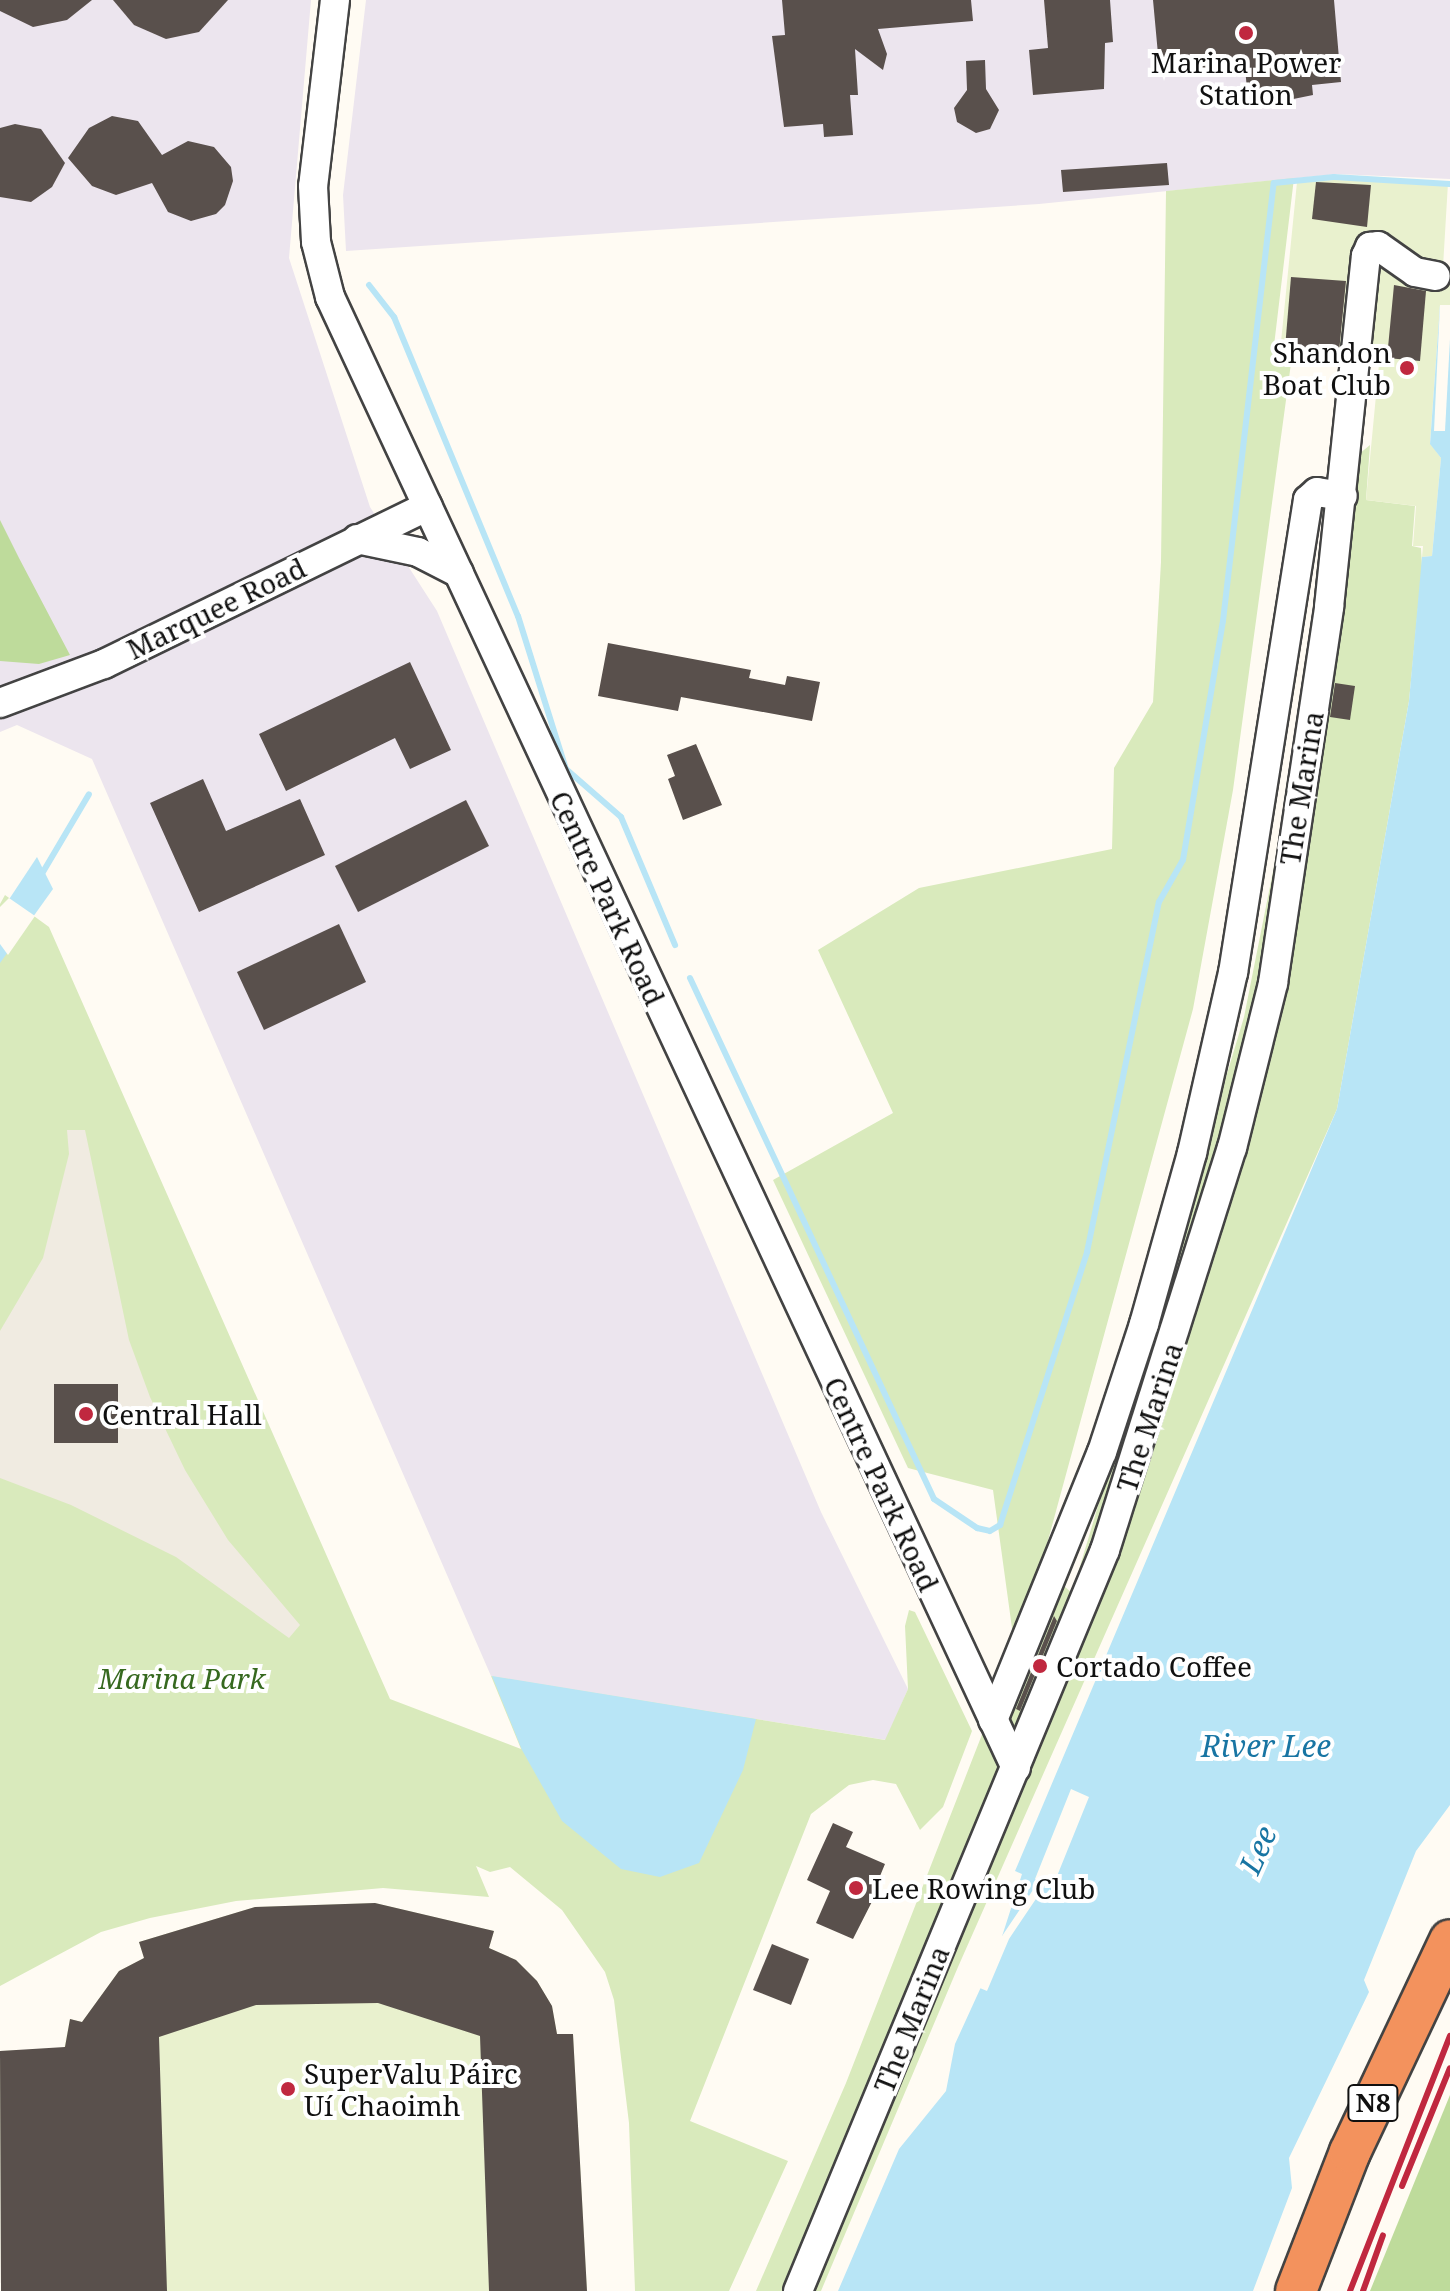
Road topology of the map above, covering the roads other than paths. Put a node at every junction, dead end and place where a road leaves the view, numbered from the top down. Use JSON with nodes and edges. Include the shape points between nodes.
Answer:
{"nodes":[{"id":1,"x":335,"y":0,"type":"edge"},
{"id":2,"x":1436,"y":276,"type":"dead end"},
{"id":3,"x":1343,"y":496,"type":"junction"},
{"id":4,"x":428,"y":506,"type":"junction"},
{"id":5,"x":357,"y":539,"type":"junction"},
{"id":6,"x":459,"y":573,"type":"junction"},
{"id":7,"x":0,"y":703,"type":"edge"},
{"id":8,"x":993,"y":1720,"type":"junction"},
{"id":9,"x":1016,"y":1768,"type":"junction"},
{"id":10,"x":1450,"y":1940,"type":"edge"},
{"id":11,"x":798,"y":2291,"type":"edge"},
{"id":12,"x":1296,"y":2291,"type":"edge"}],
"edges":[{"from":1,"to":4,"type":"street","name":"Centre Park Road","via":[[313,186],[316,242],[330,297]]},
{"from":2,"to":3,"type":"street","name":"The Marina","via":[[1415,272],[1378,246],[1370,247],[1366,256]]},
{"from":3,"to":8,"type":"street","name":"The Marina","via":[[1317,492],[1308,500],[1233,973],[1192,1153],[1144,1324],[1102,1452]]},
{"from":3,"to":9,"type":"street","name":"The Marina","via":[[1273,983],[1232,1148],[1110,1536]]},
{"from":4,"to":5,"type":"street","name":"Marquee Road"},
{"from":4,"to":6,"type":"street","name":"Centre Park Road"},
{"from":5,"to":6,"type":"street","via":[[418,552]]},
{"from":5,"to":7,"type":"street","name":"Marquee Road","via":[[104,664]]},
{"from":6,"to":8,"type":"street","name":"Centre Park Road"},
{"from":8,"to":9,"type":"street","name":"Centre Park Road"},
{"from":9,"to":11,"type":"street","name":"The Marina"},
{"from":10,"to":12,"type":"highway","number":"N8","via":[[1350,2152]]}]}
